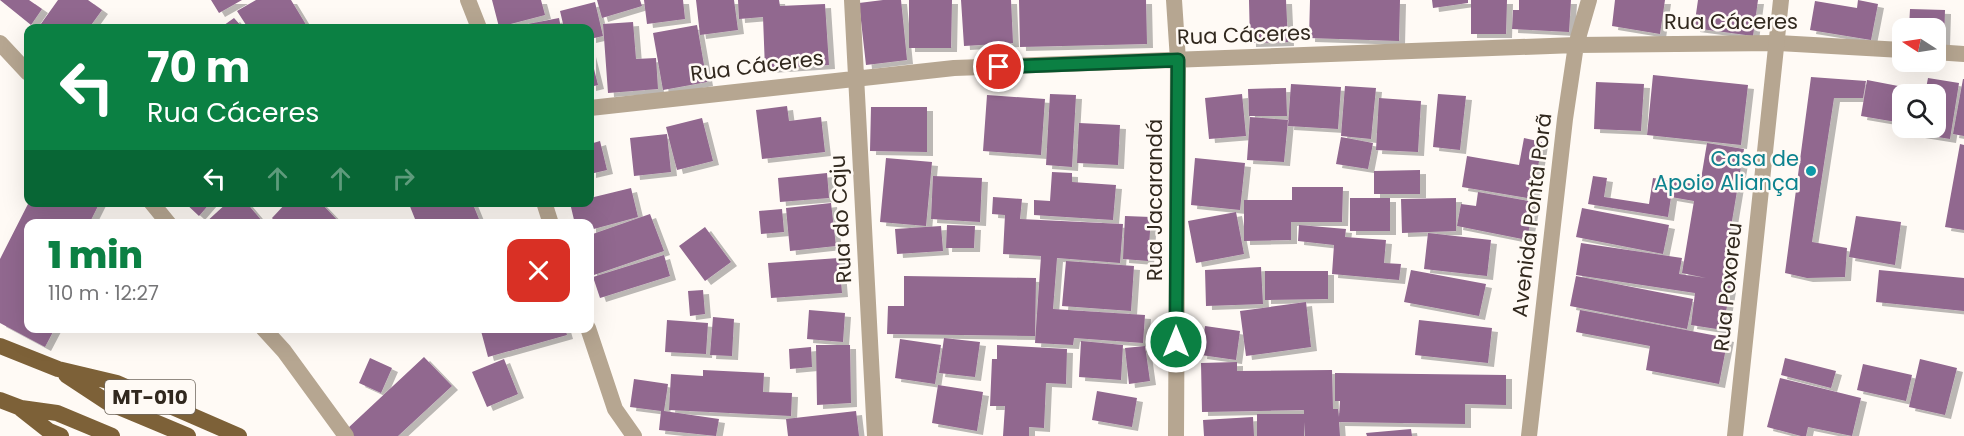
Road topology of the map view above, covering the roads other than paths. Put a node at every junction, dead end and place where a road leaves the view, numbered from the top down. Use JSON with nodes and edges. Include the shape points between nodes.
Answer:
{"nodes":[{"id":1,"x":468,"y":0,"type":"edge"},
{"id":2,"x":852,"y":0,"type":"edge"},
{"id":3,"x":1174,"y":0,"type":"edge"},
{"id":4,"x":1589,"y":0,"type":"edge"},
{"id":5,"x":1781,"y":0,"type":"edge"},
{"id":6,"x":478,"y":24,"type":"edge"},
{"id":7,"x":0,"y":43,"type":"edge"},
{"id":8,"x":1776,"y":43,"type":"junction"},
{"id":9,"x":1576,"y":45,"type":"junction"},
{"id":10,"x":1892,"y":49,"type":"edge"},
{"id":11,"x":1946,"y":53,"type":"edge"},
{"id":12,"x":1964,"y":54,"type":"edge"},
{"id":13,"x":1178,"y":60,"type":"junction"},
{"id":14,"x":24,"y":69,"type":"edge"},
{"id":15,"x":857,"y":78,"type":"junction"},
{"id":16,"x":594,"y":108,"type":"edge"},
{"id":17,"x":155,"y":207,"type":"edge"},
{"id":18,"x":166,"y":219,"type":"edge"},
{"id":19,"x":268,"y":333,"type":"edge"},
{"id":20,"x":590,"y":333,"type":"edge"},
{"id":21,"x":0,"y":346,"type":"edge"},
{"id":22,"x":58,"y":369,"type":"junction"},
{"id":23,"x":0,"y":400,"type":"edge"},
{"id":24,"x":21,"y":408,"type":"junction"},
{"id":25,"x":62,"y":436,"type":"edge"},
{"id":26,"x":112,"y":436,"type":"edge"},
{"id":27,"x":188,"y":436,"type":"edge"},
{"id":28,"x":239,"y":436,"type":"edge"},
{"id":29,"x":346,"y":436,"type":"edge"},
{"id":30,"x":634,"y":436,"type":"edge"},
{"id":31,"x":875,"y":436,"type":"edge"},
{"id":32,"x":1176,"y":436,"type":"edge"},
{"id":33,"x":1529,"y":436,"type":"edge"},
{"id":34,"x":1735,"y":436,"type":"edge"}],
"edges":[{"from":1,"to":6,"type":"street"},
{"from":2,"to":15,"type":"street","name":"Rua do Caju"},
{"from":3,"to":13,"type":"street","name":"Rua Jacarandá"},
{"from":4,"to":9,"type":"street","name":"Avenida Ponta Porã"},
{"from":5,"to":8,"type":"street","name":"Rua Poxoreu"},
{"from":7,"to":14,"type":"street"},
{"from":8,"to":9,"type":"street","name":"Rua Cáceres"},
{"from":8,"to":10,"type":"street","name":"Rua Cáceres"},
{"from":8,"to":34,"type":"street","name":"Rua Poxoreu"},
{"from":9,"to":13,"type":"street","name":"Rua Cáceres"},
{"from":9,"to":33,"type":"street","name":"Avenida Ponta Porã"},
{"from":11,"to":12,"type":"street"},
{"from":13,"to":15,"type":"street","name":"Rua Cáceres","via":[[954,68]]},
{"from":13,"to":32,"type":"street","name":"Rua Jacarandá"},
{"from":15,"to":16,"type":"street","name":"Rua Cáceres"},
{"from":15,"to":31,"type":"street","name":"Rua do Caju"},
{"from":17,"to":18,"type":"street"},
{"from":19,"to":29,"type":"street"},
{"from":20,"to":30,"type":"street","via":[[615,409]]},
{"from":21,"to":22,"type":"main road","number":"MT-010"},
{"from":22,"to":27,"type":"main road","number":"MT-010","via":[[107,402]]},
{"from":22,"to":28,"type":"main road","number":"MT-010","via":[[117,383]]},
{"from":23,"to":24,"type":"main road","number":"MT-010"},
{"from":24,"to":25,"type":"main road","number":"MT-010","via":[[49,431]]},
{"from":24,"to":26,"type":"main road","number":"MT-010","via":[[57,413]]}]}
